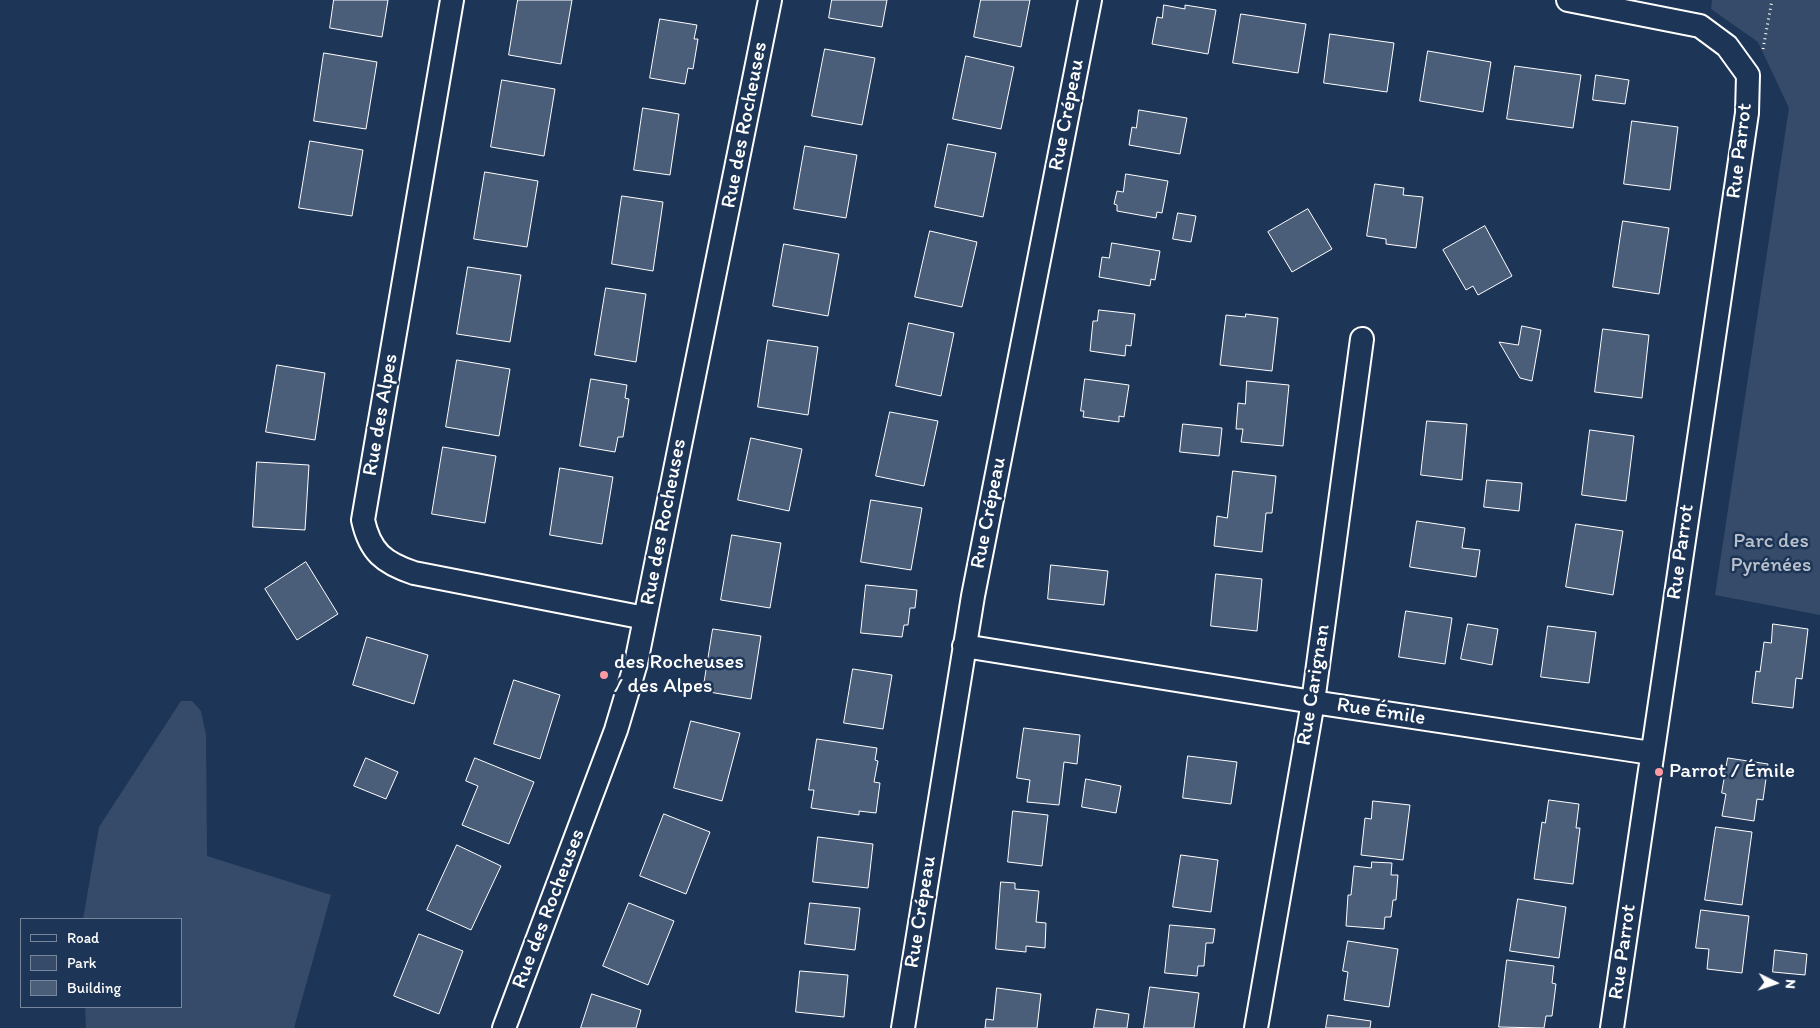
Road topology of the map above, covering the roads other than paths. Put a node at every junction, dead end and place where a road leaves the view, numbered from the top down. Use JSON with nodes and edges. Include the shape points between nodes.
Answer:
{"nodes":[{"id":1,"x":452,"y":0,"type":"edge"},
{"id":2,"x":770,"y":0,"type":"edge"},
{"id":3,"x":1090,"y":0,"type":"edge"},
{"id":4,"x":1568,"y":0,"type":"edge"},
{"id":5,"x":1362,"y":339,"type":"dead end"},
{"id":6,"x":645,"y":618,"type":"junction"},
{"id":7,"x":964,"y":646,"type":"junction"},
{"id":8,"x":1313,"y":702,"type":"junction"},
{"id":9,"x":1651,"y":753,"type":"junction"},
{"id":10,"x":504,"y":1028,"type":"edge"},
{"id":11,"x":903,"y":1028,"type":"edge"},
{"id":12,"x":1256,"y":1028,"type":"edge"},
{"id":13,"x":1612,"y":1028,"type":"edge"}],
"edges":[{"from":1,"to":6,"type":"street","name":"Rue des Alpes","via":[[363,520],[366,534],[372,547],[389,562],[414,573]]},
{"from":2,"to":6,"type":"street","name":"Rue des Rocheuses"},
{"from":3,"to":7,"type":"street","name":"Rue Crépeau"},
{"from":4,"to":9,"type":"street","name":"Rue Parrot","via":[[1700,26],[1727,46],[1748,75],[1747,113]]},
{"from":5,"to":8,"type":"street","name":"Rue Carignan"},
{"from":6,"to":10,"type":"street","name":"Rue des Rocheuses","via":[[616,730]]},
{"from":7,"to":8,"type":"street","name":"Rue Émile"},
{"from":7,"to":11,"type":"street","name":"Rue Crépeau"},
{"from":8,"to":9,"type":"street","name":"Rue Émile"},
{"from":8,"to":12,"type":"street","name":"Rue Carignan"},
{"from":9,"to":13,"type":"street","name":"Rue Parrot"}]}
